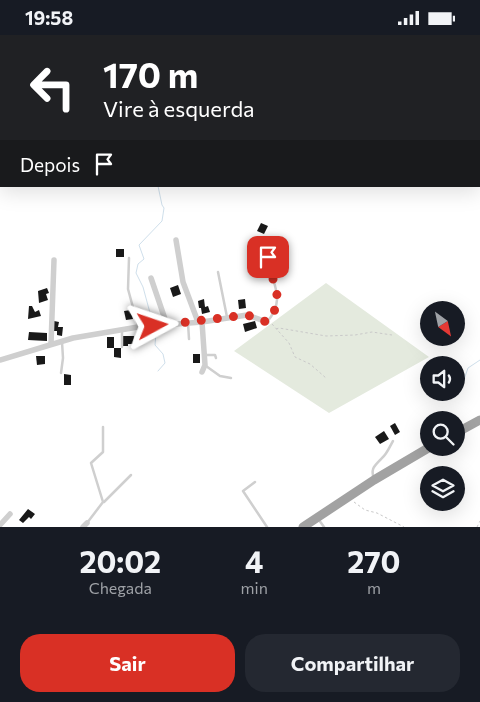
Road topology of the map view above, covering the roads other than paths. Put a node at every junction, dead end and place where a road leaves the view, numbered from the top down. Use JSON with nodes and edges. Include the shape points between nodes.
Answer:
{"nodes":[{"id":1,"x":176,"y":240,"type":"dead end"},
{"id":2,"x":268,"y":257,"type":"dead end"},
{"id":3,"x":129,"y":258,"type":"dead end"},
{"id":4,"x":51,"y":260,"type":"dead end"},
{"id":5,"x":218,"y":272,"type":"dead end"},
{"id":6,"x":151,"y":278,"type":"dead end"},
{"id":7,"x":227,"y":318,"type":"junction"},
{"id":8,"x":200,"y":322,"type":"junction"},
{"id":9,"x":267,"y":322,"type":"joint"},
{"id":10,"x":188,"y":323,"type":"junction"},
{"id":11,"x":167,"y":325,"type":"junction"},
{"id":12,"x":138,"y":327,"type":"junction"},
{"id":13,"x":122,"y":330,"type":"junction"},
{"id":14,"x":188,"y":339,"type":"dead end"},
{"id":15,"x":62,"y":341,"type":"junction"},
{"id":16,"x":51,"y":345,"type":"junction"},
{"id":17,"x":122,"y":347,"type":"dead end"},
{"id":18,"x":204,"y":355,"type":"junction"},
{"id":19,"x":216,"y":358,"type":"dead end"},
{"id":20,"x":0,"y":360,"type":"edge"},
{"id":21,"x":203,"y":369,"type":"joint"},
{"id":22,"x":62,"y":373,"type":"dead end"},
{"id":23,"x":231,"y":378,"type":"dead end"},
{"id":24,"x":480,"y":420,"type":"edge"},
{"id":25,"x":103,"y":427,"type":"dead end"},
{"id":26,"x":465,"y":428,"type":"edge"},
{"id":27,"x":393,"y":441,"type":"dead end"},
{"id":28,"x":420,"y":453,"type":"edge"},
{"id":29,"x":131,"y":475,"type":"dead end"},
{"id":30,"x":374,"y":480,"type":"junction"},
{"id":31,"x":255,"y":482,"type":"dead end"},
{"id":32,"x":103,"y":502,"type":"junction"},
{"id":33,"x":10,"y":514,"type":"dead end"},
{"id":34,"x":317,"y":517,"type":"junction"},
{"id":35,"x":0,"y":525,"type":"edge"},
{"id":36,"x":85,"y":525,"type":"edge"},
{"id":37,"x":267,"y":527,"type":"edge"},
{"id":38,"x":303,"y":527,"type":"edge"},
{"id":39,"x":324,"y":527,"type":"edge"}],
"edges":[{"from":1,"to":8,"type":"street","via":[[183,282]]},
{"from":2,"to":9,"type":"lane","via":[[278,300]]},
{"from":3,"to":12,"type":"lane","via":[[128,289]]},
{"from":4,"to":16,"type":"street"},
{"from":5,"to":7,"type":"lane"},
{"from":6,"to":11,"type":"street"},
{"from":7,"to":8,"type":"street"},
{"from":7,"to":9,"type":"street","via":[[247,315]]},
{"from":8,"to":10,"type":"street"},
{"from":8,"to":18,"type":"street"},
{"from":10,"to":11,"type":"street"},
{"from":10,"to":14,"type":"lane"},
{"from":11,"to":12,"type":"street"},
{"from":12,"to":13,"type":"street"},
{"from":13,"to":15,"type":"street"},
{"from":13,"to":17,"type":"lane"},
{"from":15,"to":16,"type":"street"},
{"from":15,"to":22,"type":"lane"},
{"from":16,"to":20,"type":"street"},
{"from":18,"to":19,"type":"lane","via":[[216,355]]},
{"from":18,"to":21,"type":"street"},
{"from":21,"to":23,"type":"lane"},
{"from":24,"to":26,"type":"highway"},
{"from":25,"to":32,"type":"lane","via":[[103,452],[91,463]]},
{"from":27,"to":30,"type":"lane","via":[[373,467]]},
{"from":28,"to":30,"type":"highway"},
{"from":29,"to":32,"type":"lane"},
{"from":30,"to":34,"type":"highway"},
{"from":31,"to":37,"type":"lane","via":[[243,491]]},
{"from":32,"to":36,"type":"lane"},
{"from":33,"to":35,"type":"street"},
{"from":34,"to":38,"type":"highway"},
{"from":34,"to":39,"type":"lane"}]}
